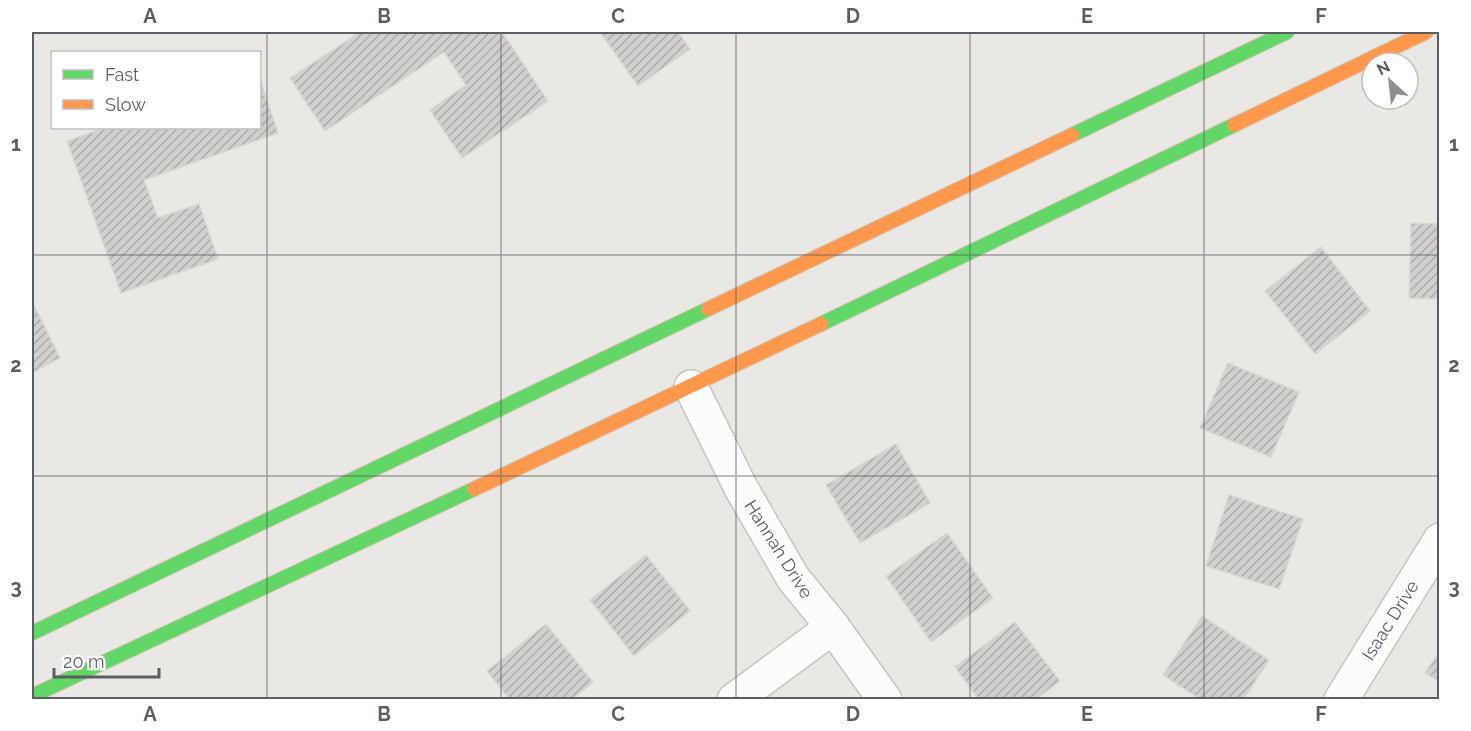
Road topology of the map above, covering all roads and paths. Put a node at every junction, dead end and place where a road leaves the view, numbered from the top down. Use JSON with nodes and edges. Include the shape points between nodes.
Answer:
{"nodes":[{"id":1,"x":1287,"y":32,"type":"edge"},
{"id":2,"x":1426,"y":32,"type":"edge"},
{"id":3,"x":692,"y":387,"type":"junction"},
{"id":4,"x":1440,"y":540,"type":"edge"},
{"id":5,"x":833,"y":627,"type":"junction"},
{"id":6,"x":32,"y":633,"type":"edge"},
{"id":7,"x":32,"y":696,"type":"edge"},
{"id":8,"x":734,"y":699,"type":"edge"},
{"id":9,"x":885,"y":699,"type":"edge"},
{"id":10,"x":1341,"y":699,"type":"edge"}],
"edges":[{"from":1,"to":6,"type":"main road"},
{"from":2,"to":3,"type":"main road"},
{"from":3,"to":5,"type":"street","name":"Hannah Drive","via":[[741,489],[787,568]]},
{"from":3,"to":7,"type":"main road"},
{"from":4,"to":10,"type":"street","name":"Isaac Drive"},
{"from":5,"to":8,"type":"street"},
{"from":5,"to":9,"type":"street","name":"Hannah Drive"}]}
